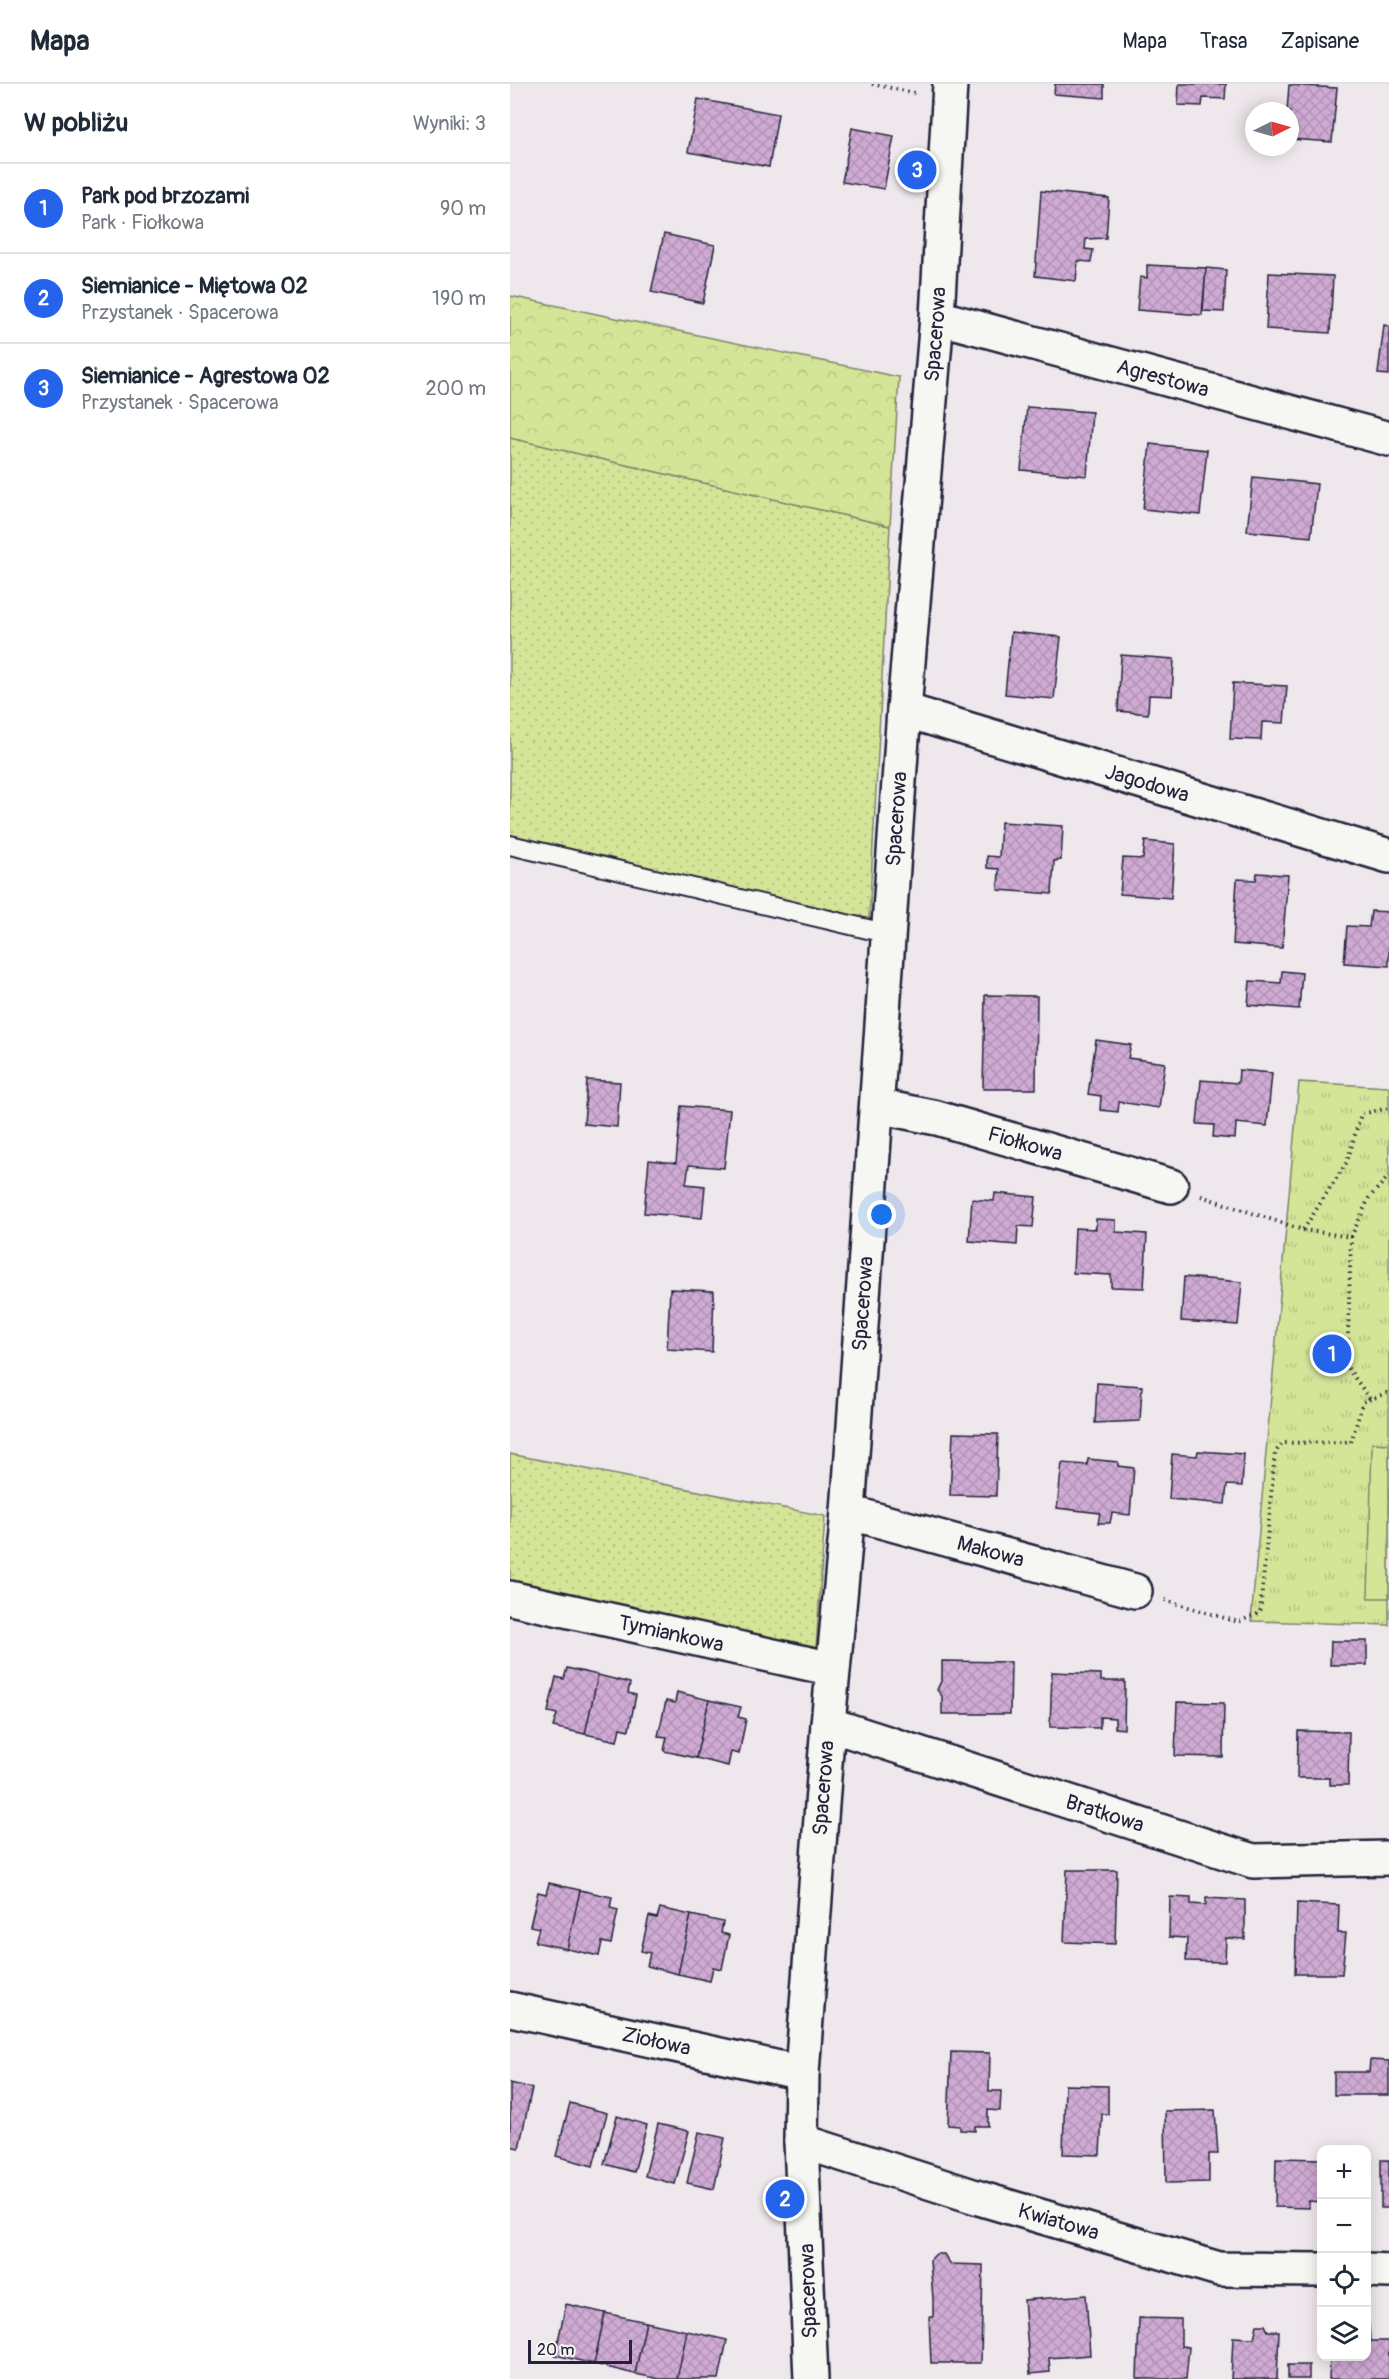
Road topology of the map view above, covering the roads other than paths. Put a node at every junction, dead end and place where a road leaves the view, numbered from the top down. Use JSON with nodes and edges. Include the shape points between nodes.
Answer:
{"nodes":[{"id":1,"x":949,"y":88,"type":"edge"},
{"id":2,"x":937,"y":317,"type":"junction"},
{"id":3,"x":1389,"y":439,"type":"edge"},
{"id":4,"x":904,"y":710,"type":"junction"},
{"id":5,"x":510,"y":845,"type":"edge"},
{"id":6,"x":1389,"y":856,"type":"edge"},
{"id":7,"x":889,"y":934,"type":"junction"},
{"id":8,"x":877,"y":1106,"type":"junction"},
{"id":9,"x":1171,"y":1186,"type":"road end"},
{"id":10,"x":848,"y":1512,"type":"junction"},
{"id":11,"x":1135,"y":1591,"type":"road end"},
{"id":12,"x":510,"y":1598,"type":"edge"},
{"id":13,"x":833,"y":1669,"type":"junction"},
{"id":14,"x":828,"y":1724,"type":"junction"},
{"id":15,"x":1389,"y":1858,"type":"edge"},
{"id":16,"x":510,"y":2009,"type":"edge"},
{"id":17,"x":802,"y":2073,"type":"junction"},
{"id":18,"x":801,"y":2141,"type":"junction"},
{"id":19,"x":1317,"y":2270,"type":"edge"},
{"id":20,"x":1371,"y":2270,"type":"edge"},
{"id":21,"x":1389,"y":2271,"type":"edge"},
{"id":22,"x":811,"y":2379,"type":"edge"}],
"edges":[{"from":1,"to":2,"type":"street","name":"Spacerowa"},
{"from":2,"to":3,"type":"street","name":"Agrestowa"},
{"from":2,"to":4,"type":"street","name":"Spacerowa"},
{"from":4,"to":6,"type":"street","name":"Jagodowa"},
{"from":4,"to":7,"type":"street","name":"Spacerowa"},
{"from":5,"to":7,"type":"lane"},
{"from":7,"to":8,"type":"street","name":"Spacerowa"},
{"from":8,"to":9,"type":"street","name":"Fiołkowa","via":[[937,1119]]},
{"from":8,"to":10,"type":"street","name":"Spacerowa"},
{"from":10,"to":11,"type":"street","name":"Makowa"},
{"from":10,"to":13,"type":"street","name":"Spacerowa"},
{"from":12,"to":13,"type":"street","name":"Tymiankowa"},
{"from":13,"to":14,"type":"street","name":"Spacerowa"},
{"from":14,"to":15,"type":"street","name":"Bratkowa","via":[[1253,1861]]},
{"from":14,"to":17,"type":"street","name":"Spacerowa"},
{"from":16,"to":17,"type":"street","name":"Ziołowa"},
{"from":17,"to":18,"type":"street","name":"Spacerowa"},
{"from":18,"to":19,"type":"street","name":"Kwiatowa","via":[[1219,2269]]},
{"from":18,"to":22,"type":"street","name":"Spacerowa"},
{"from":20,"to":21,"type":"street"}]}
